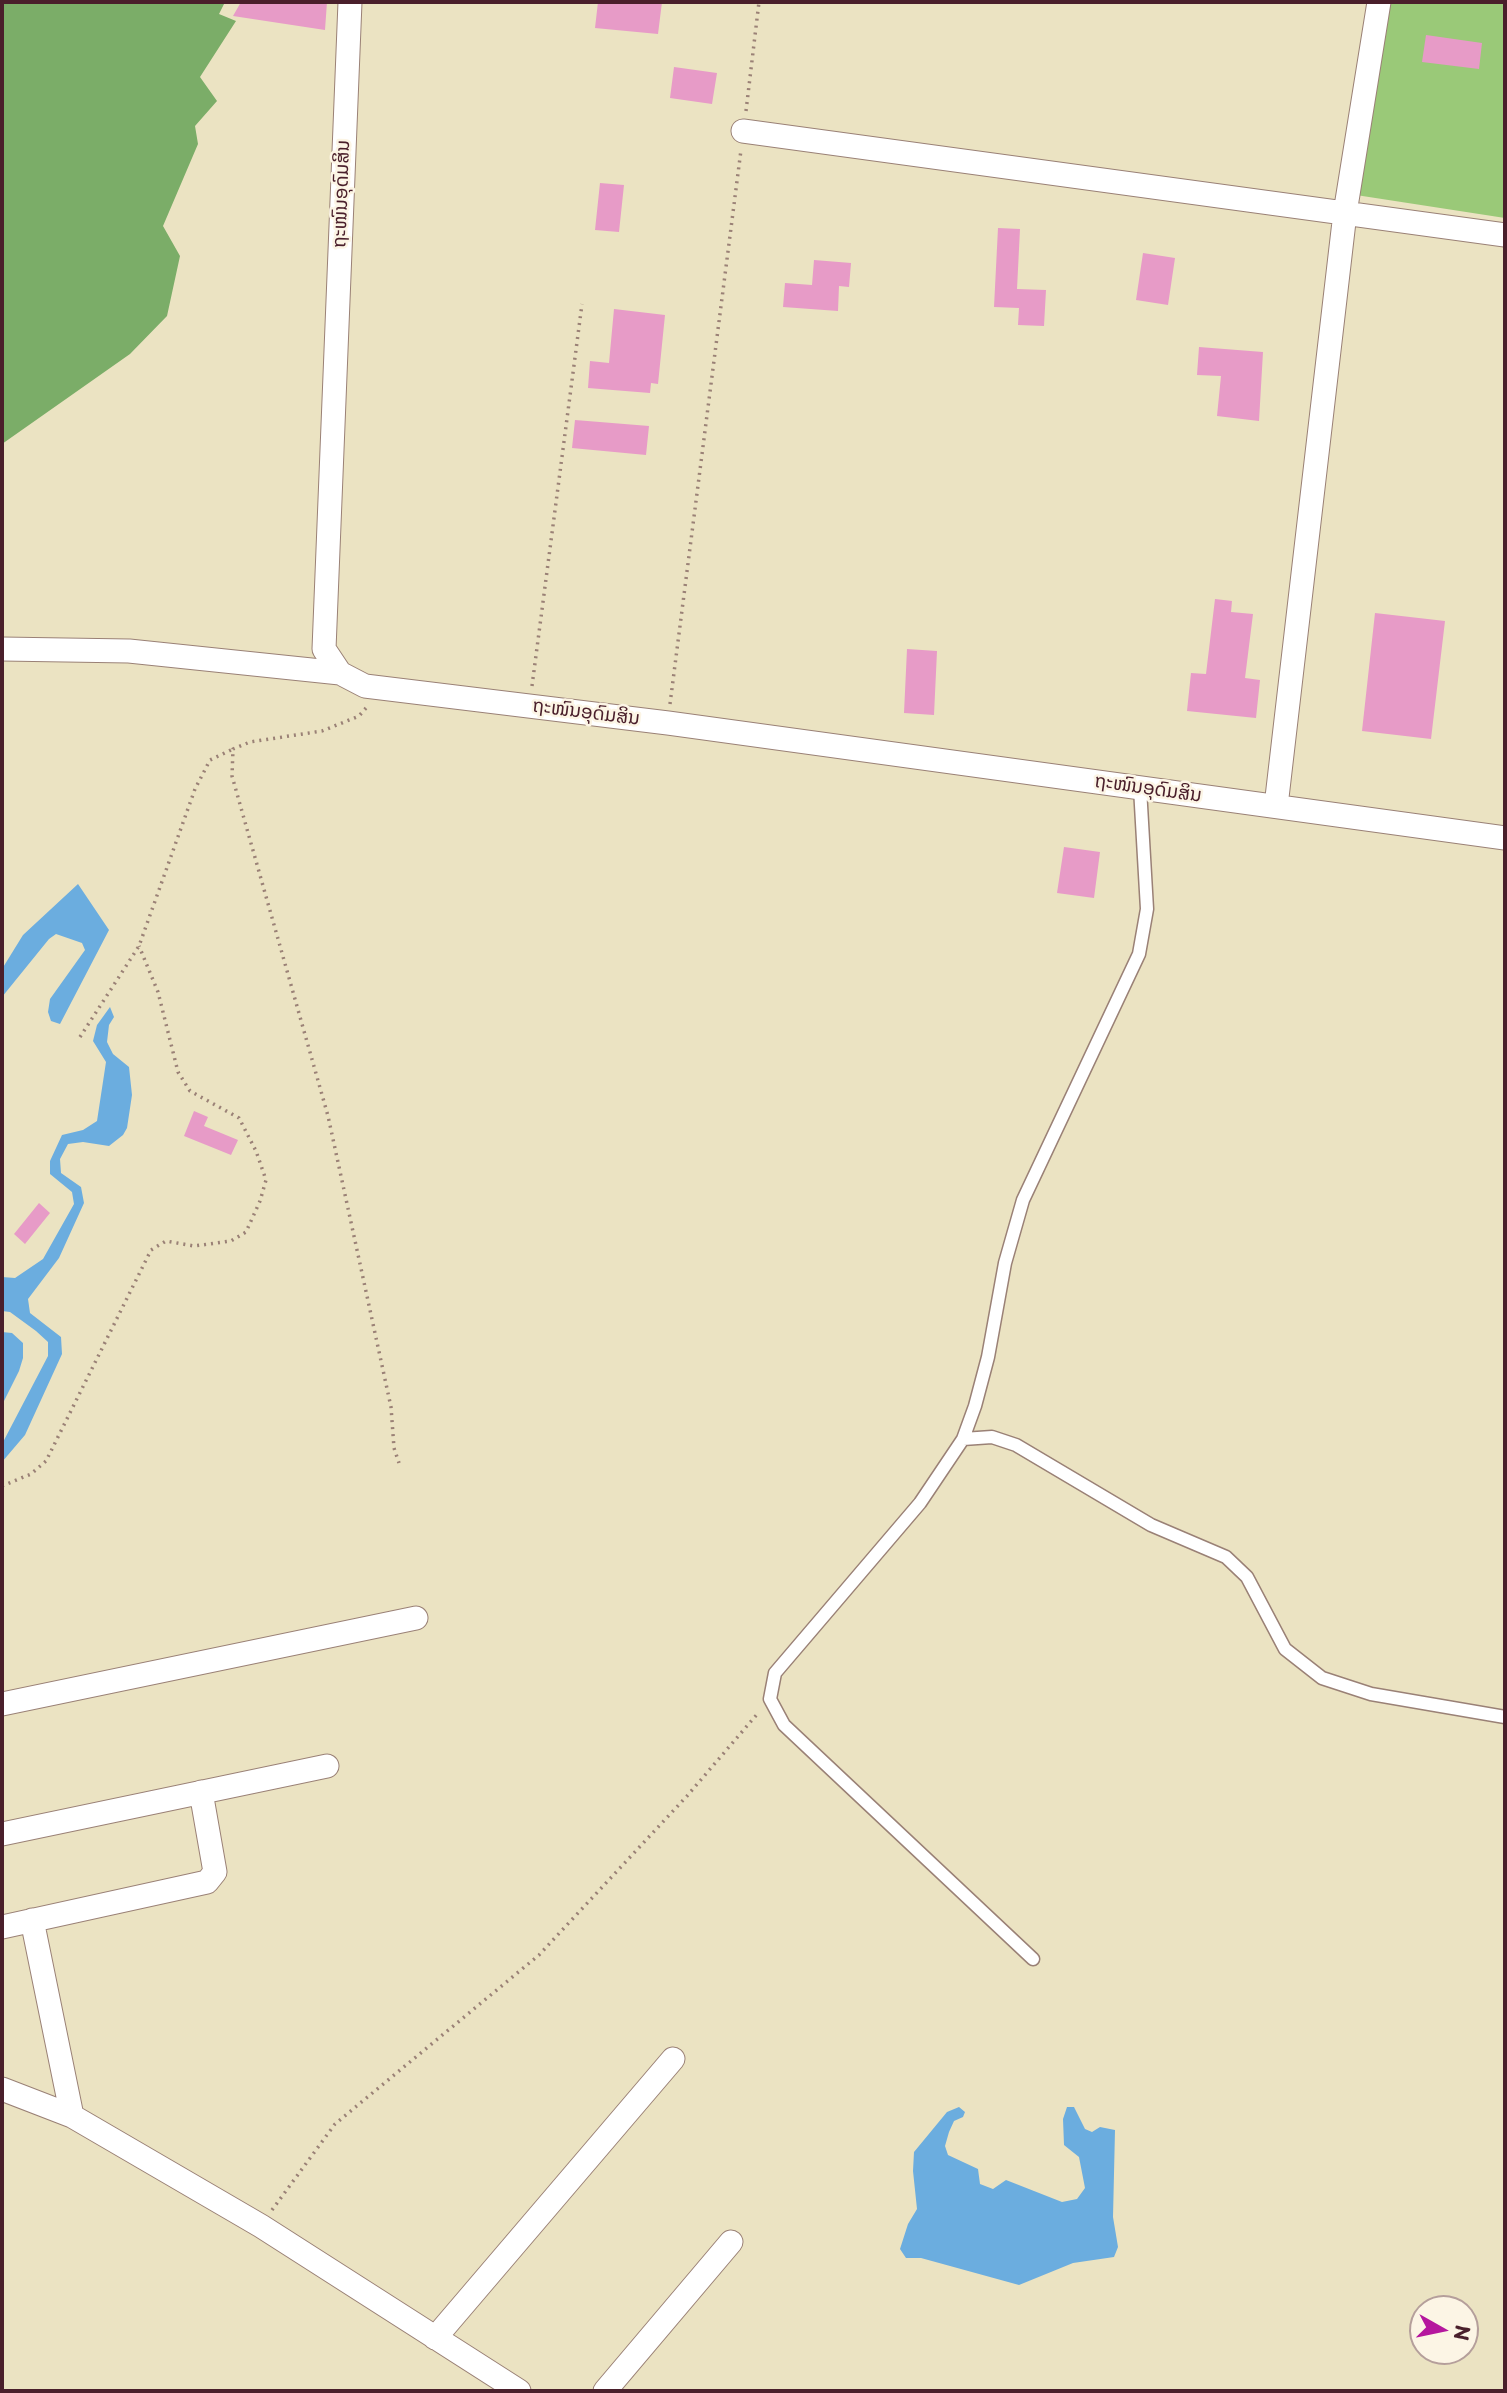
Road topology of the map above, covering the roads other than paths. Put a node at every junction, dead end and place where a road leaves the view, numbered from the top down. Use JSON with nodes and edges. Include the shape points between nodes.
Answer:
{"nodes":[{"id":1,"x":350,"y":2,"type":"edge"},
{"id":2,"x":1378,"y":2,"type":"edge"},
{"id":3,"x":743,"y":131,"type":"road end"},
{"id":4,"x":1345,"y":213,"type":"junction"},
{"id":5,"x":1505,"y":235,"type":"edge"},
{"id":6,"x":2,"y":649,"type":"edge"},
{"id":7,"x":340,"y":673,"type":"junction"},
{"id":8,"x":1140,"y":788,"type":"junction"},
{"id":9,"x":1276,"y":806,"type":"junction"},
{"id":10,"x":1505,"y":838,"type":"edge"},
{"id":11,"x":962,"y":1439,"type":"junction"},
{"id":12,"x":416,"y":1618,"type":"dead end"},
{"id":13,"x":2,"y":1704,"type":"edge"},
{"id":14,"x":1505,"y":1717,"type":"edge"},
{"id":15,"x":327,"y":1766,"type":"dead end"},
{"id":16,"x":201,"y":1792,"type":"junction"},
{"id":17,"x":2,"y":1833,"type":"edge"},
{"id":18,"x":32,"y":1920,"type":"junction"},
{"id":19,"x":2,"y":1927,"type":"edge"},
{"id":20,"x":1033,"y":1959,"type":"dead end"},
{"id":21,"x":673,"y":2059,"type":"dead end"},
{"id":22,"x":2,"y":2089,"type":"edge"},
{"id":23,"x":72,"y":2116,"type":"junction"},
{"id":24,"x":731,"y":2242,"type":"dead end"},
{"id":25,"x":435,"y":2338,"type":"junction"},
{"id":26,"x":519,"y":2391,"type":"edge"},
{"id":27,"x":605,"y":2391,"type":"edge"}],
"edges":[{"from":1,"to":7,"type":"street","name":"ຖະໜົນອຸດົມສິນ","via":[[324,649]]},
{"from":2,"to":4,"type":"street"},
{"from":3,"to":4,"type":"street"},
{"from":4,"to":5,"type":"street"},
{"from":4,"to":9,"type":"street"},
{"from":6,"to":7,"type":"street","via":[[129,651]]},
{"from":7,"to":8,"type":"street","name":"ຖະໜົນອຸດົມສິນ","via":[[365,686]]},
{"from":8,"to":9,"type":"street","name":"ຖະໜົນອຸດົມສິນ"},
{"from":8,"to":11,"type":"lane","via":[[1147,909],[1139,954],[1023,1200],[1005,1263],[988,1357]]},
{"from":9,"to":10,"type":"street","name":"ຖະໜົນອຸດົມສິນ"},
{"from":11,"to":14,"type":"lane","via":[[992,1437],[1016,1445],[1151,1525],[1226,1557],[1247,1577],[1284,1649],[1322,1678],[1371,1694]]},
{"from":11,"to":20,"type":"lane","via":[[920,1503],[775,1673],[770,1699],[784,1725]]},
{"from":12,"to":13,"type":"street"},
{"from":15,"to":16,"type":"street"},
{"from":16,"to":17,"type":"street"},
{"from":16,"to":18,"type":"street","via":[[215,1872],[207,1882]]},
{"from":18,"to":19,"type":"street"},
{"from":18,"to":23,"type":"street"},
{"from":21,"to":25,"type":"street"},
{"from":22,"to":23,"type":"street"},
{"from":23,"to":25,"type":"street","via":[[261,2226]]},
{"from":24,"to":27,"type":"street"},
{"from":25,"to":26,"type":"street"}]}
